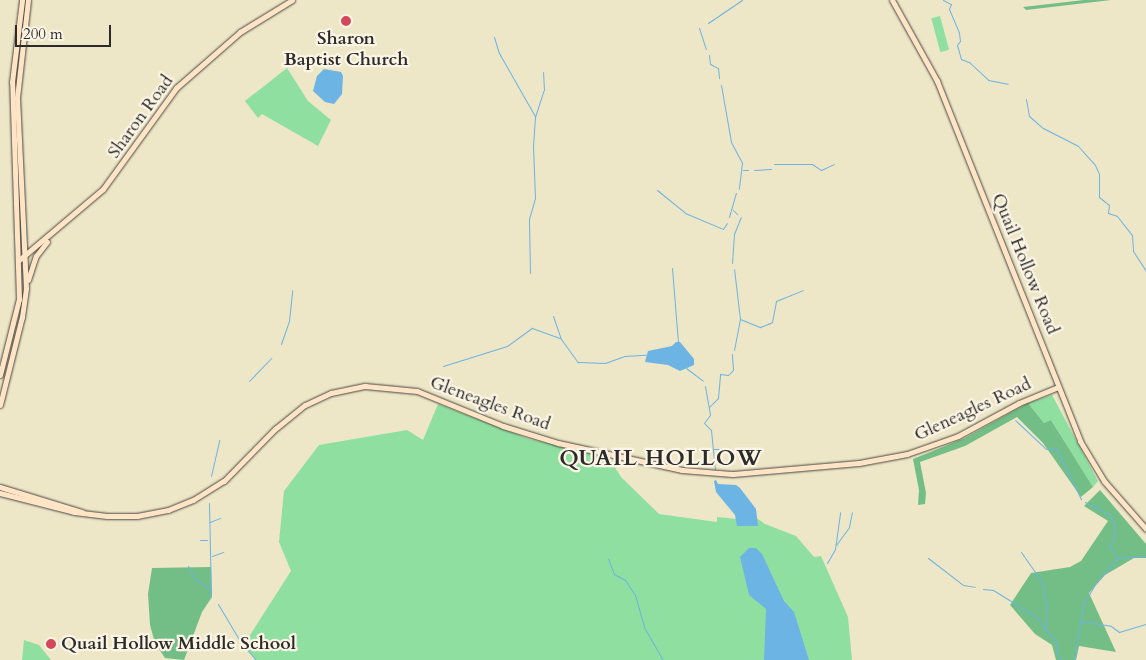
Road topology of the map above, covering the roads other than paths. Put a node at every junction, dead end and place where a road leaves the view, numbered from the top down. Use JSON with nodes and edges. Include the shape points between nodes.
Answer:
{"nodes":[{"id":1,"x":22,"y":0,"type":"edge"},
{"id":2,"x":28,"y":0,"type":"edge"},
{"id":3,"x":292,"y":0,"type":"edge"},
{"id":4,"x":892,"y":0,"type":"edge"},
{"id":5,"x":58,"y":228,"type":"junction"},
{"id":6,"x":24,"y":237,"type":"junction"},
{"id":7,"x":44,"y":240,"type":"junction"},
{"id":8,"x":25,"y":255,"type":"junction"},
{"id":9,"x":19,"y":260,"type":"junction"},
{"id":10,"x":26,"y":288,"type":"junction"},
{"id":11,"x":0,"y":375,"type":"edge"},
{"id":12,"x":1058,"y":387,"type":"junction"},
{"id":13,"x":0,"y":404,"type":"edge"},
{"id":14,"x":0,"y":487,"type":"edge"},
{"id":15,"x":0,"y":493,"type":"edge"},
{"id":16,"x":85,"y":513,"type":"junction"},
{"id":17,"x":1146,"y":529,"type":"edge"}],
"edges":[{"from":1,"to":9,"type":"main road","via":[[12,82]]},
{"from":2,"to":6,"type":"main road","via":[[17,98]]},
{"from":3,"to":5,"type":"main road","name":"Sharon Road","via":[[235,36],[176,88],[113,178]]},
{"from":4,"to":12,"type":"main road","name":"Quail Hollow Road","via":[[937,81]]},
{"from":5,"to":7,"type":"main road","name":"Sharon Road"},
{"from":5,"to":10,"type":"main road","via":[[36,256]]},
{"from":6,"to":7,"type":"main road","via":[[32,244]]},
{"from":6,"to":8,"type":"main road"},
{"from":7,"to":8,"type":"main road","name":"Sharon Road"},
{"from":8,"to":9,"type":"main road","name":"Sharon Road"},
{"from":8,"to":10,"type":"main road"},
{"from":9,"to":11,"type":"main road","via":[[18,306]]},
{"from":10,"to":13,"type":"main road"},
{"from":12,"to":16,"type":"main road","name":"Gleneagles Road","via":[[1019,403],[958,436],[907,454],[859,463],[725,474],[682,470],[539,438],[417,392],[366,386],[331,393],[305,405],[280,424],[228,478],[185,504],[137,516]]},
{"from":12,"to":17,"type":"main road","name":"Quail Hollow Road","via":[[1096,470]]},
{"from":14,"to":16,"type":"main road","name":"Gleneagles Road"},
{"from":15,"to":16,"type":"main road","name":"Gleneagles Road"}]}
